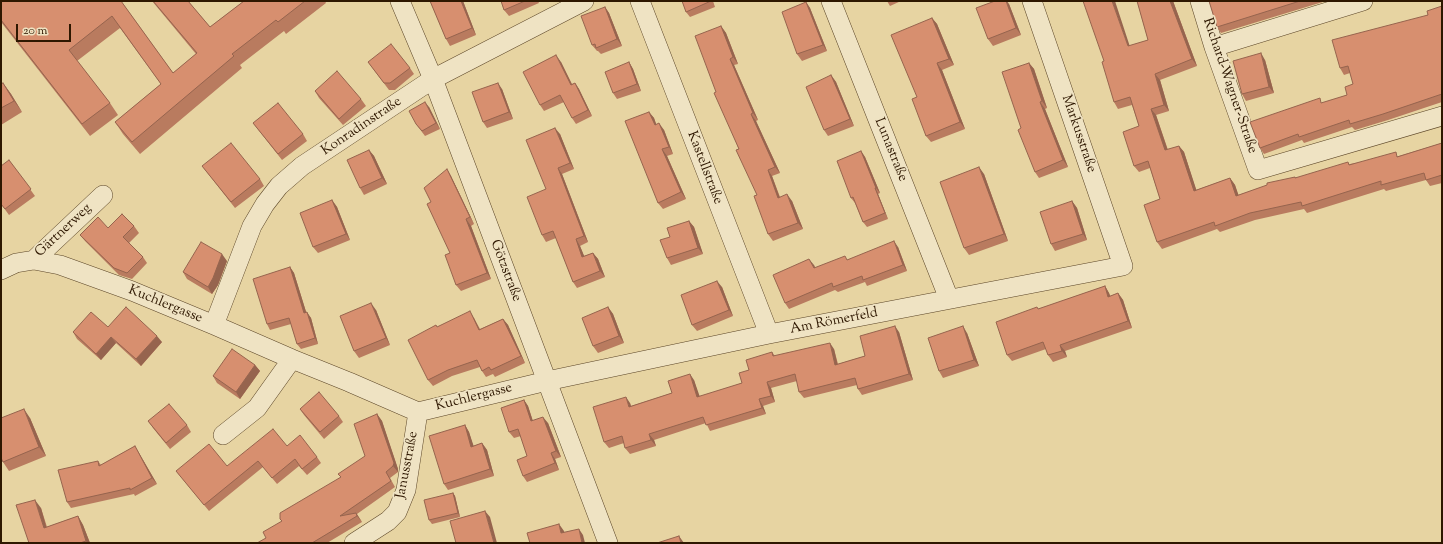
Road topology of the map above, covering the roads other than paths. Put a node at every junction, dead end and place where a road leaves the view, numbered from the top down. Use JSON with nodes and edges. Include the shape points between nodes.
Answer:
{"nodes":[{"id":1,"x":400,"y":1,"type":"edge"},
{"id":2,"x":584,"y":1,"type":"edge"},
{"id":3,"x":640,"y":1,"type":"edge"},
{"id":4,"x":831,"y":1,"type":"edge"},
{"id":5,"x":1032,"y":1,"type":"edge"},
{"id":6,"x":1200,"y":1,"type":"edge"},
{"id":7,"x":1363,"y":1,"type":"edge"},
{"id":8,"x":1214,"y":47,"type":"junction"},
{"id":9,"x":433,"y":79,"type":"junction"},
{"id":10,"x":1442,"y":116,"type":"edge"},
{"id":11,"x":103,"y":195,"type":"dead end"},
{"id":12,"x":34,"y":260,"type":"junction"},
{"id":13,"x":1123,"y":266,"type":"joint"},
{"id":14,"x":1,"y":270,"type":"edge"},
{"id":15,"x":949,"y":299,"type":"junction"},
{"id":16,"x":214,"y":324,"type":"junction"},
{"id":17,"x":769,"y":334,"type":"junction"},
{"id":18,"x":292,"y":359,"type":"junction"},
{"id":19,"x":547,"y":381,"type":"junction"},
{"id":20,"x":418,"y":412,"type":"junction"},
{"id":21,"x":223,"y":435,"type":"dead end"},
{"id":22,"x":354,"y":543,"type":"edge"},
{"id":23,"x":608,"y":543,"type":"edge"}],
"edges":[{"from":1,"to":9,"type":"street","name":"Götzstraße"},
{"from":2,"to":9,"type":"street","name":"Konradinstraße"},
{"from":3,"to":17,"type":"street","name":"Kastellstraße"},
{"from":4,"to":15,"type":"street","name":"Lunastraße"},
{"from":5,"to":13,"type":"street","name":"Markusstraße"},
{"from":6,"to":8,"type":"street","name":"Richard-Wagner-Straße"},
{"from":7,"to":8,"type":"street"},
{"from":8,"to":10,"type":"street","name":"Richard-Wagner-Straße","via":[[1258,170]]},
{"from":9,"to":16,"type":"street","name":"Konradinstraße","via":[[302,166],[279,186],[252,226]]},
{"from":9,"to":19,"type":"street","name":"Götzstraße"},
{"from":11,"to":12,"type":"street","name":"Gärtnerweg"},
{"from":12,"to":14,"type":"street","name":"Gärtnerweg","via":[[16,263]]},
{"from":12,"to":16,"type":"street","name":"Kuchlergasse","via":[[60,265]]},
{"from":13,"to":15,"type":"street","name":"Am Römerfeld"},
{"from":15,"to":17,"type":"street","name":"Am Römerfeld"},
{"from":16,"to":18,"type":"street","name":"Kuchlergasse"},
{"from":17,"to":19,"type":"street","name":"Am Römerfeld"},
{"from":18,"to":20,"type":"street","name":"Kuchlergasse"},
{"from":18,"to":21,"type":"street","via":[[257,408]]},
{"from":19,"to":20,"type":"street","name":"Kuchlergasse"},
{"from":19,"to":23,"type":"street","name":"Götzstraße"},
{"from":20,"to":22,"type":"street","name":"Janusstraße","via":[[406,490],[397,512],[388,522]]}]}
